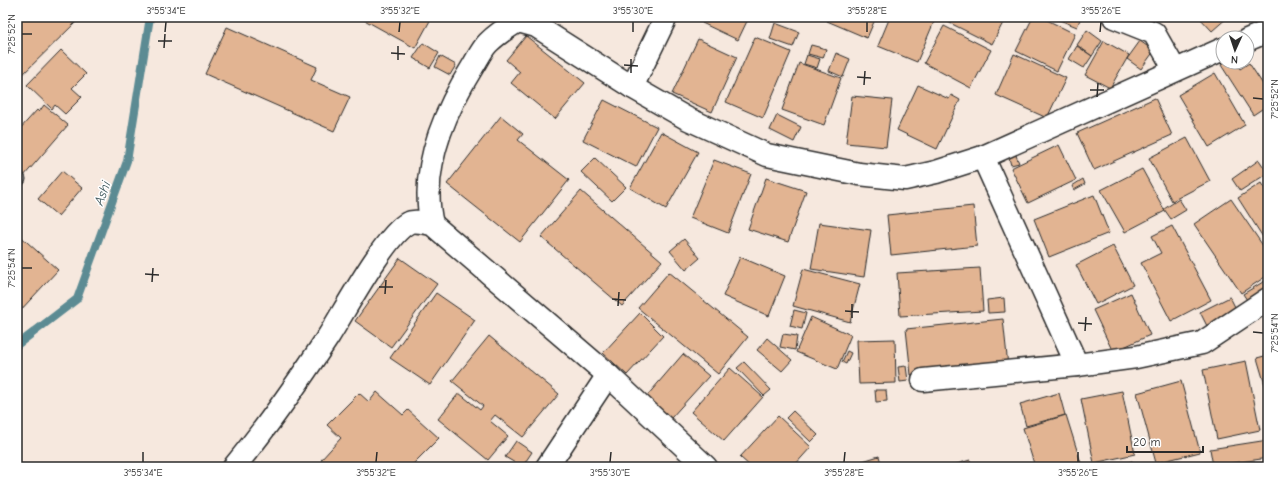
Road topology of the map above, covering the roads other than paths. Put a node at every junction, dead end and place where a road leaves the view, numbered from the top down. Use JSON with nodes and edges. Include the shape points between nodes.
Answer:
{"nodes":[{"id":1,"x":666,"y":17,"type":"edge"},
{"id":2,"x":1114,"y":17,"type":"edge"},
{"id":3,"x":1268,"y":31,"type":"edge"},
{"id":4,"x":1255,"y":37,"type":"edge"},
{"id":5,"x":1215,"y":52,"type":"edge"},
{"id":6,"x":1175,"y":70,"type":"junction"},
{"id":7,"x":632,"y":88,"type":"junction"},
{"id":8,"x":983,"y":157,"type":"junction"},
{"id":9,"x":432,"y":224,"type":"junction"},
{"id":10,"x":1268,"y":299,"type":"edge"},
{"id":11,"x":1077,"y":365,"type":"junction"},
{"id":12,"x":608,"y":376,"type":"junction"},
{"id":13,"x":923,"y":380,"type":"dead end"},
{"id":14,"x":234,"y":467,"type":"edge"},
{"id":15,"x":547,"y":467,"type":"edge"},
{"id":16,"x":706,"y":467,"type":"edge"}],
"edges":[{"from":1,"to":7,"type":"street"},
{"from":2,"to":6,"type":"street","via":[[1154,34]]},
{"from":3,"to":4,"type":"street"},
{"from":5,"to":6,"type":"street"},
{"from":6,"to":8,"type":"street"},
{"from":7,"to":8,"type":"street","via":[[686,118],[767,155],[846,172],[905,178],[936,172]]},
{"from":7,"to":9,"type":"street","via":[[536,26],[518,21],[502,31],[487,44],[459,88],[441,131],[427,194]]},
{"from":8,"to":11,"type":"street"},
{"from":9,"to":12,"type":"street"},
{"from":9,"to":14,"type":"street","via":[[408,223],[389,241],[327,338]]},
{"from":10,"to":11,"type":"street","via":[[1202,343],[1136,357]]},
{"from":11,"to":13,"type":"street"},
{"from":12,"to":15,"type":"street"},
{"from":12,"to":16,"type":"street"}]}
